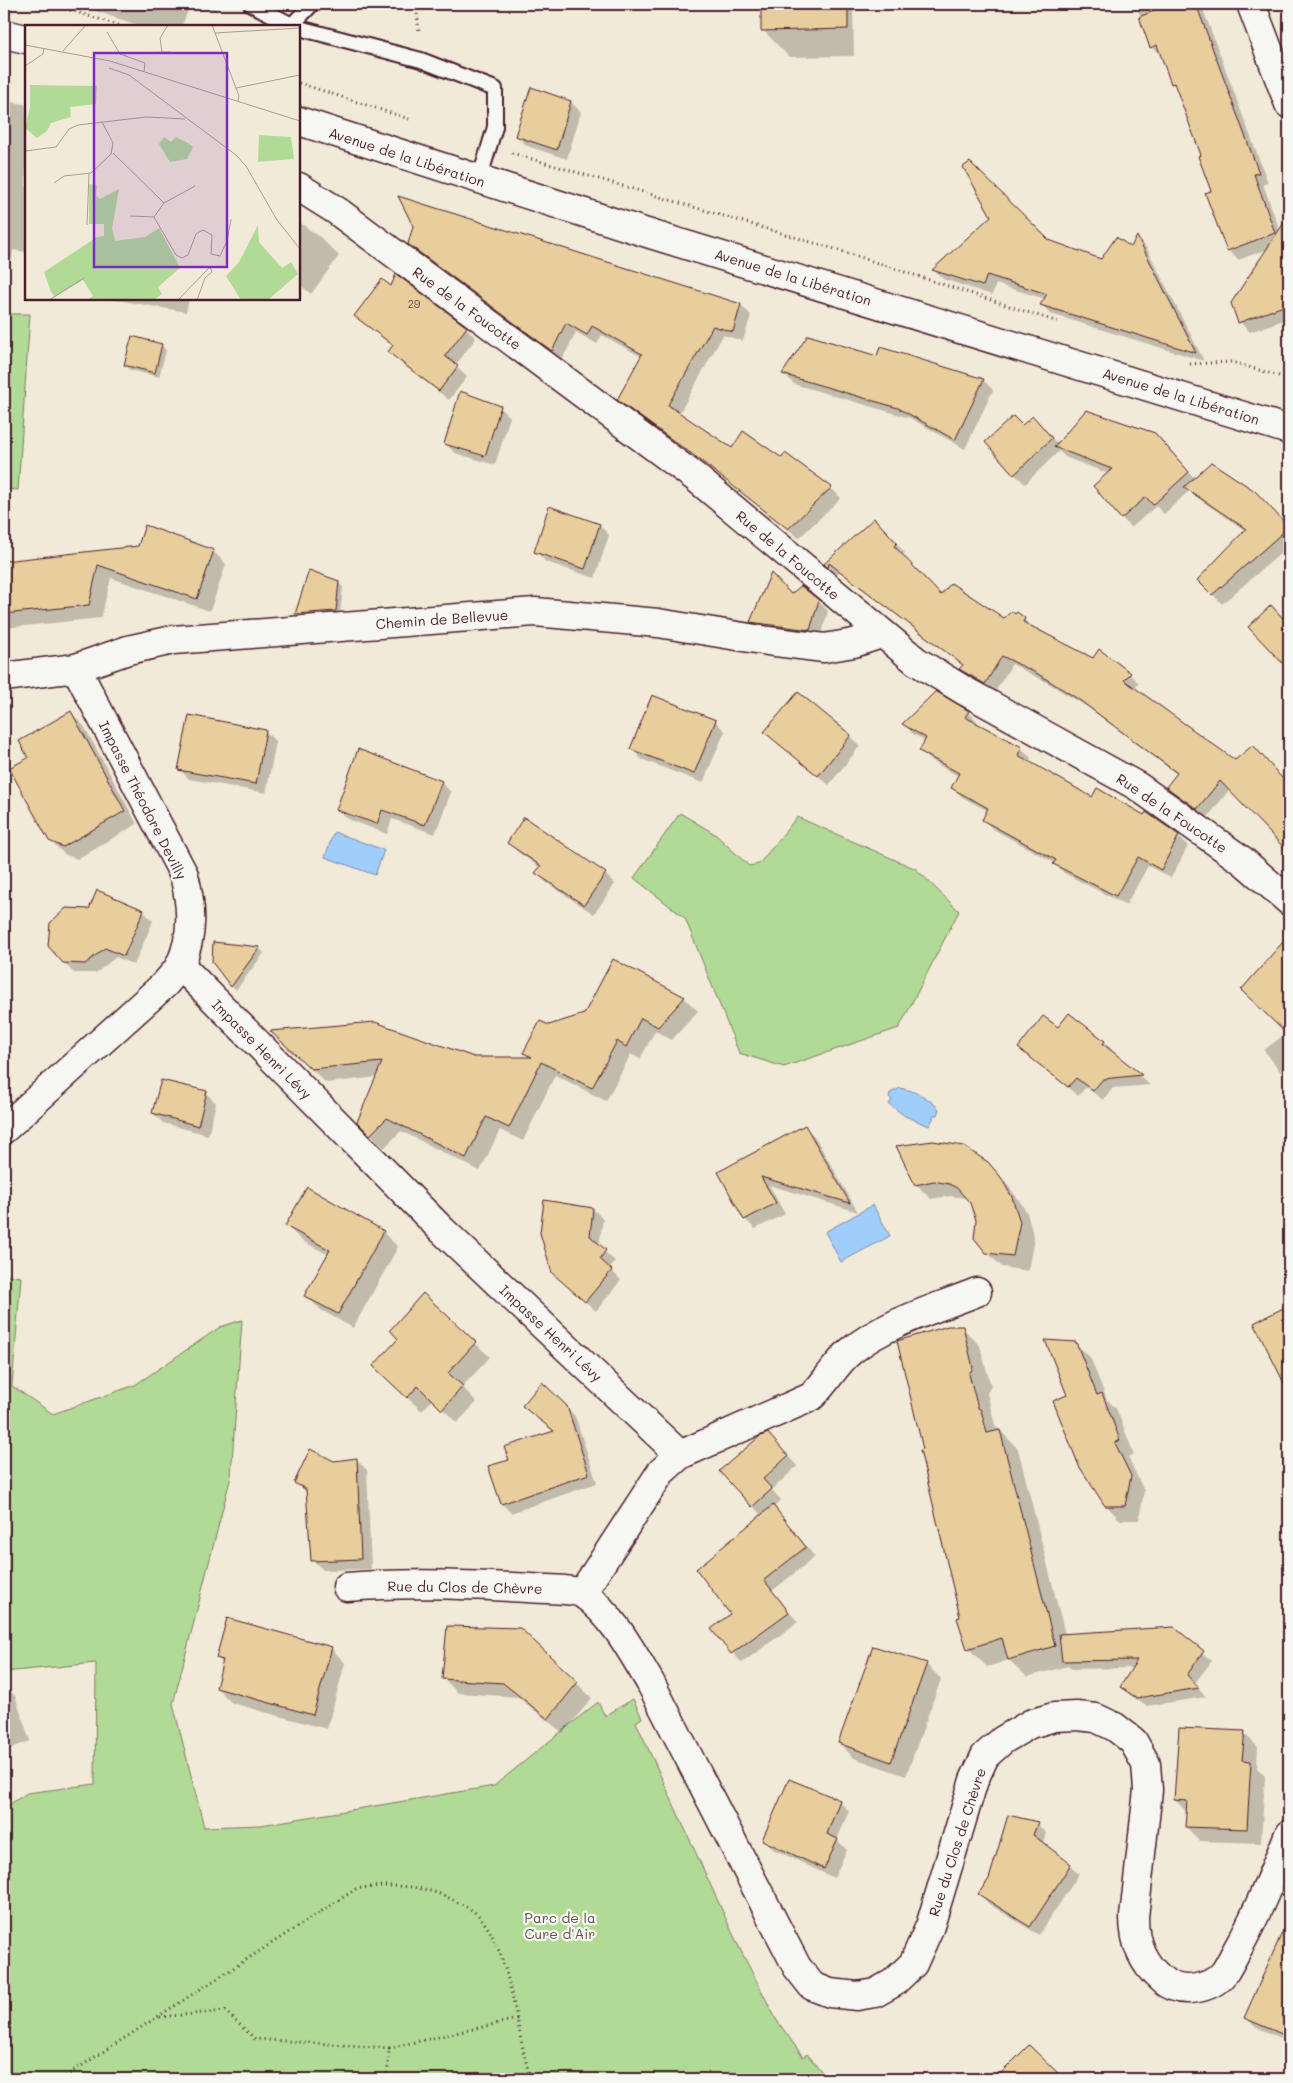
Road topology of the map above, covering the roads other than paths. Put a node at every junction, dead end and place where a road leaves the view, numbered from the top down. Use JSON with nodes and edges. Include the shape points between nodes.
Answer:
{"nodes":[{"id":1,"x":251,"y":4,"type":"edge"},
{"id":2,"x":312,"y":4,"type":"edge"},
{"id":3,"x":1251,"y":4,"type":"edge"},
{"id":4,"x":292,"y":25,"type":"edge"},
{"id":5,"x":295,"y":25,"type":"edge"},
{"id":6,"x":300,"y":28,"type":"edge"},
{"id":7,"x":4,"y":34,"type":"edge"},
{"id":8,"x":25,"y":39,"type":"edge"},
{"id":9,"x":1289,"y":104,"type":"edge"},
{"id":10,"x":300,"y":122,"type":"edge"},
{"id":11,"x":479,"y":180,"type":"junction"},
{"id":12,"x":300,"y":189,"type":"edge"},
{"id":13,"x":1289,"y":430,"type":"edge"},
{"id":14,"x":881,"y":634,"type":"junction"},
{"id":15,"x":76,"y":668,"type":"junction"},
{"id":16,"x":4,"y":677,"type":"edge"},
{"id":17,"x":1289,"y":901,"type":"edge"},
{"id":18,"x":180,"y":965,"type":"junction"},
{"id":19,"x":4,"y":1129,"type":"edge"},
{"id":20,"x":977,"y":1292,"type":"dead end"},
{"id":21,"x":680,"y":1456,"type":"junction"},
{"id":22,"x":347,"y":1587,"type":"dead end"},
{"id":23,"x":582,"y":1593,"type":"junction"},
{"id":24,"x":1289,"y":1834,"type":"edge"}],
"edges":[{"from":1,"to":4,"type":"lane"},
{"from":2,"to":5,"type":"lane"},
{"from":3,"to":9,"type":"street"},
{"from":6,"to":11,"type":"lane","via":[[422,60],[495,89],[495,127]]},
{"from":7,"to":8,"type":"street"},
{"from":10,"to":11,"type":"street","name":"Avenue de la Libération"},
{"from":11,"to":13,"type":"street","name":"Avenue de la Libération"},
{"from":12,"to":14,"type":"street","name":"Rue de la Foucotte","via":[[337,211],[695,476]]},
{"from":14,"to":15,"type":"street","name":"Chemin de Bellevue","via":[[824,648],[658,622],[535,612],[173,640],[128,650]]},
{"from":14,"to":17,"type":"street","name":"Rue de la Foucotte","via":[[916,661],[957,686],[1137,786],[1243,862]]},
{"from":15,"to":16,"type":"street","name":"Chemin de Bellevue"},
{"from":15,"to":18,"type":"street","name":"Impasse Théodore Devilly","via":[[184,875],[192,915]]},
{"from":18,"to":19,"type":"street","name":"Impasse Théodore Devilly","via":[[166,984]]},
{"from":18,"to":21,"type":"street","name":"Impasse Henri Lévy","via":[[442,1230]]},
{"from":20,"to":21,"type":"street","via":[[894,1325],[851,1351],[811,1397]]},
{"from":21,"to":23,"type":"street","via":[[661,1472]]},
{"from":22,"to":23,"type":"street","name":"Rue du Clos de Chèvre","via":[[455,1585]]},
{"from":23,"to":24,"type":"street","name":"Rue du Clos de Chèvre","via":[[623,1638],[650,1682],[797,1967],[812,1986],[830,1994],[857,1996],[875,1993],[893,1983],[913,1964],[930,1926],[974,1780],[986,1756],[1003,1740],[1030,1724],[1054,1717],[1096,1718],[1115,1727],[1133,1742],[1146,1764],[1148,1790],[1134,1935],[1140,1954],[1153,1973],[1167,1984],[1181,1989],[1202,1988],[1223,1974],[1248,1932]]}]}
